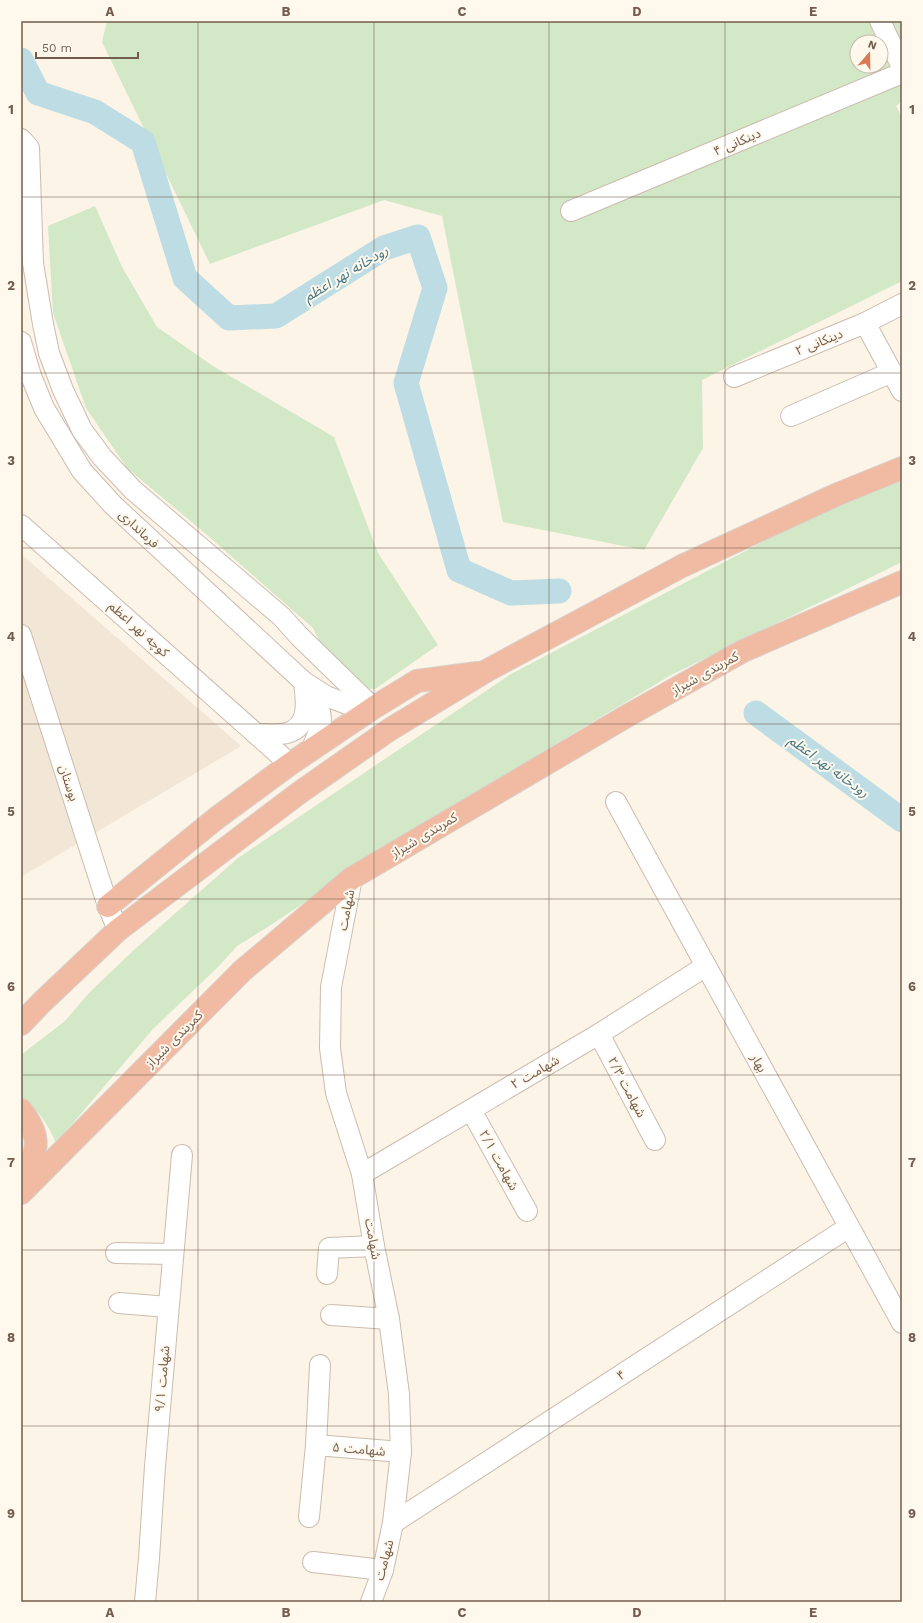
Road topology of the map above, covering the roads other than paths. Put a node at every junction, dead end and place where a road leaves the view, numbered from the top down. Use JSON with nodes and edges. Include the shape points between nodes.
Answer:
{"nodes":[{"id":1,"x":880,"y":21,"type":"edge"},
{"id":2,"x":902,"y":67,"type":"edge"},
{"id":3,"x":902,"y":73,"type":"edge"},
{"id":4,"x":21,"y":140,"type":"edge"},
{"id":5,"x":571,"y":211,"type":"dead end"},
{"id":6,"x":902,"y":304,"type":"edge"},
{"id":7,"x":865,"y":323,"type":"junction"},
{"id":8,"x":21,"y":342,"type":"edge"},
{"id":9,"x":892,"y":372,"type":"junction"},
{"id":10,"x":734,"y":376,"type":"dead end"},
{"id":11,"x":902,"y":390,"type":"edge"},
{"id":12,"x":792,"y":416,"type":"dead end"},
{"id":13,"x":902,"y":468,"type":"edge"},
{"id":14,"x":21,"y":525,"type":"edge"},
{"id":15,"x":902,"y":582,"type":"edge"},
{"id":16,"x":21,"y":635,"type":"edge"},
{"id":17,"x":486,"y":672,"type":"junction"},
{"id":18,"x":304,"y":682,"type":"junction"},
{"id":19,"x":373,"y":708,"type":"junction"},
{"id":20,"x":256,"y":734,"type":"junction"},
{"id":21,"x":311,"y":750,"type":"junction"},
{"id":22,"x":290,"y":764,"type":"junction"},
{"id":23,"x":616,"y":802,"type":"dead end"},
{"id":24,"x":352,"y":878,"type":"junction"},
{"id":25,"x":108,"y":906,"type":"junction"},
{"id":26,"x":118,"y":930,"type":"junction"},
{"id":27,"x":706,"y":966,"type":"junction"},
{"id":28,"x":21,"y":1024,"type":"edge"},
{"id":29,"x":599,"y":1034,"type":"junction"},
{"id":30,"x":21,"y":1110,"type":"edge"},
{"id":31,"x":471,"y":1110,"type":"junction"},
{"id":32,"x":655,"y":1140,"type":"dead end"},
{"id":33,"x":182,"y":1155,"type":"dead end"},
{"id":34,"x":362,"y":1174,"type":"junction"},
{"id":35,"x":21,"y":1182,"type":"edge"},
{"id":36,"x":21,"y":1193,"type":"edge"},
{"id":37,"x":527,"y":1211,"type":"dead end"},
{"id":38,"x":849,"y":1227,"type":"junction"},
{"id":39,"x":374,"y":1246,"type":"junction"},
{"id":40,"x":116,"y":1253,"type":"dead end"},
{"id":41,"x":173,"y":1254,"type":"junction"},
{"id":42,"x":327,"y":1274,"type":"dead end"},
{"id":43,"x":119,"y":1303,"type":"dead end"},
{"id":44,"x":168,"y":1307,"type":"junction"},
{"id":45,"x":331,"y":1315,"type":"dead end"},
{"id":46,"x":389,"y":1319,"type":"junction"},
{"id":47,"x":902,"y":1323,"type":"edge"},
{"id":48,"x":320,"y":1365,"type":"dead end"},
{"id":49,"x":316,"y":1445,"type":"junction"},
{"id":50,"x":401,"y":1452,"type":"junction"},
{"id":51,"x":309,"y":1517,"type":"dead end"},
{"id":52,"x":393,"y":1523,"type":"junction"},
{"id":53,"x":313,"y":1562,"type":"dead end"},
{"id":54,"x":383,"y":1570,"type":"junction"},
{"id":55,"x":145,"y":1602,"type":"edge"},
{"id":56,"x":371,"y":1602,"type":"edge"}],
"edges":[{"from":1,"to":2,"type":"street"},
{"from":3,"to":5,"type":"street","name":"۴ دینکانی"},
{"from":4,"to":19,"type":"street","via":[[29,148],[33,262],[49,354],[82,430],[102,457],[133,490],[282,617]]},
{"from":6,"to":7,"type":"street","name":"۲ دینکانی"},
{"from":7,"to":9,"type":"street"},
{"from":7,"to":10,"type":"street","name":"۲ دینکانی"},
{"from":8,"to":18,"type":"street","name":"فرمانداری","via":[[44,408],[82,471],[113,505]]},
{"from":9,"to":11,"type":"street"},
{"from":9,"to":12,"type":"street"},
{"from":13,"to":17,"type":"highway","via":[[838,494],[682,566]]},
{"from":14,"to":20,"type":"street","name":"کوچه نهر اعظم"},
{"from":15,"to":24,"type":"highway","name":"کمربندی شیراز","via":[[743,651]]},
{"from":16,"to":25,"type":"street","name":"بوستان"},
{"from":17,"to":19,"type":"highway","via":[[417,681]]},
{"from":17,"to":26,"type":"highway","via":[[389,730],[327,773]]},
{"from":18,"to":19,"type":"street","name":"فرمانداری","via":[[326,696],[347,704]]},
{"from":18,"to":20,"type":"street","via":[[306,712],[300,725],[288,733]]},
{"from":18,"to":21,"type":"street","name":"فرمانداری","via":[[319,707],[321,718],[320,731]]},
{"from":19,"to":21,"type":"highway"},
{"from":20,"to":22,"type":"street","name":"کوچه نهر اعظم"},
{"from":21,"to":22,"type":"highway"},
{"from":22,"to":25,"type":"highway","via":[[218,817]]},
{"from":23,"to":27,"type":"street","name":"بهار"},
{"from":24,"to":34,"type":"street","name":"شهامت","via":[[331,986],[330,1048],[336,1093]]},
{"from":24,"to":36,"type":"highway","name":"کمربندی شیراز","via":[[242,971]]},
{"from":25,"to":26,"type":"street","name":"بوستان"},
{"from":26,"to":28,"type":"highway"},
{"from":27,"to":29,"type":"street","name":"۲ شهامت"},
{"from":27,"to":38,"type":"street","name":"بهار"},
{"from":29,"to":31,"type":"street","name":"۲ شهامت"},
{"from":29,"to":32,"type":"street","name":"۲/۳ شهامت"},
{"from":30,"to":35,"type":"highway","via":[[32,1124],[36,1141],[34,1158]]},
{"from":31,"to":34,"type":"street","name":"۲ شهامت"},
{"from":31,"to":37,"type":"street","name":"۲/۱ شهامت"},
{"from":33,"to":41,"type":"street","name":"۹/۱ شهامت"},
{"from":34,"to":39,"type":"street","name":"شهامت"},
{"from":38,"to":47,"type":"street","name":"بهار"},
{"from":38,"to":52,"type":"street","name":"۴"},
{"from":39,"to":42,"type":"street","via":[[329,1248]]},
{"from":39,"to":46,"type":"street","name":"شهامت"},
{"from":40,"to":41,"type":"street"},
{"from":41,"to":44,"type":"street","name":"۹/۱ شهامت"},
{"from":43,"to":44,"type":"street"},
{"from":44,"to":55,"type":"street","name":"۹/۱ شهامت"},
{"from":45,"to":46,"type":"street"},
{"from":46,"to":50,"type":"street","name":"شهامت","via":[[399,1394]]},
{"from":48,"to":49,"type":"street"},
{"from":49,"to":50,"type":"street","name":"۵ شهامت"},
{"from":49,"to":51,"type":"street"},
{"from":50,"to":52,"type":"street","name":"شهامت"},
{"from":52,"to":54,"type":"street","name":"شهامت"},
{"from":53,"to":54,"type":"street"},
{"from":54,"to":56,"type":"street","name":"شهامت"}]}
